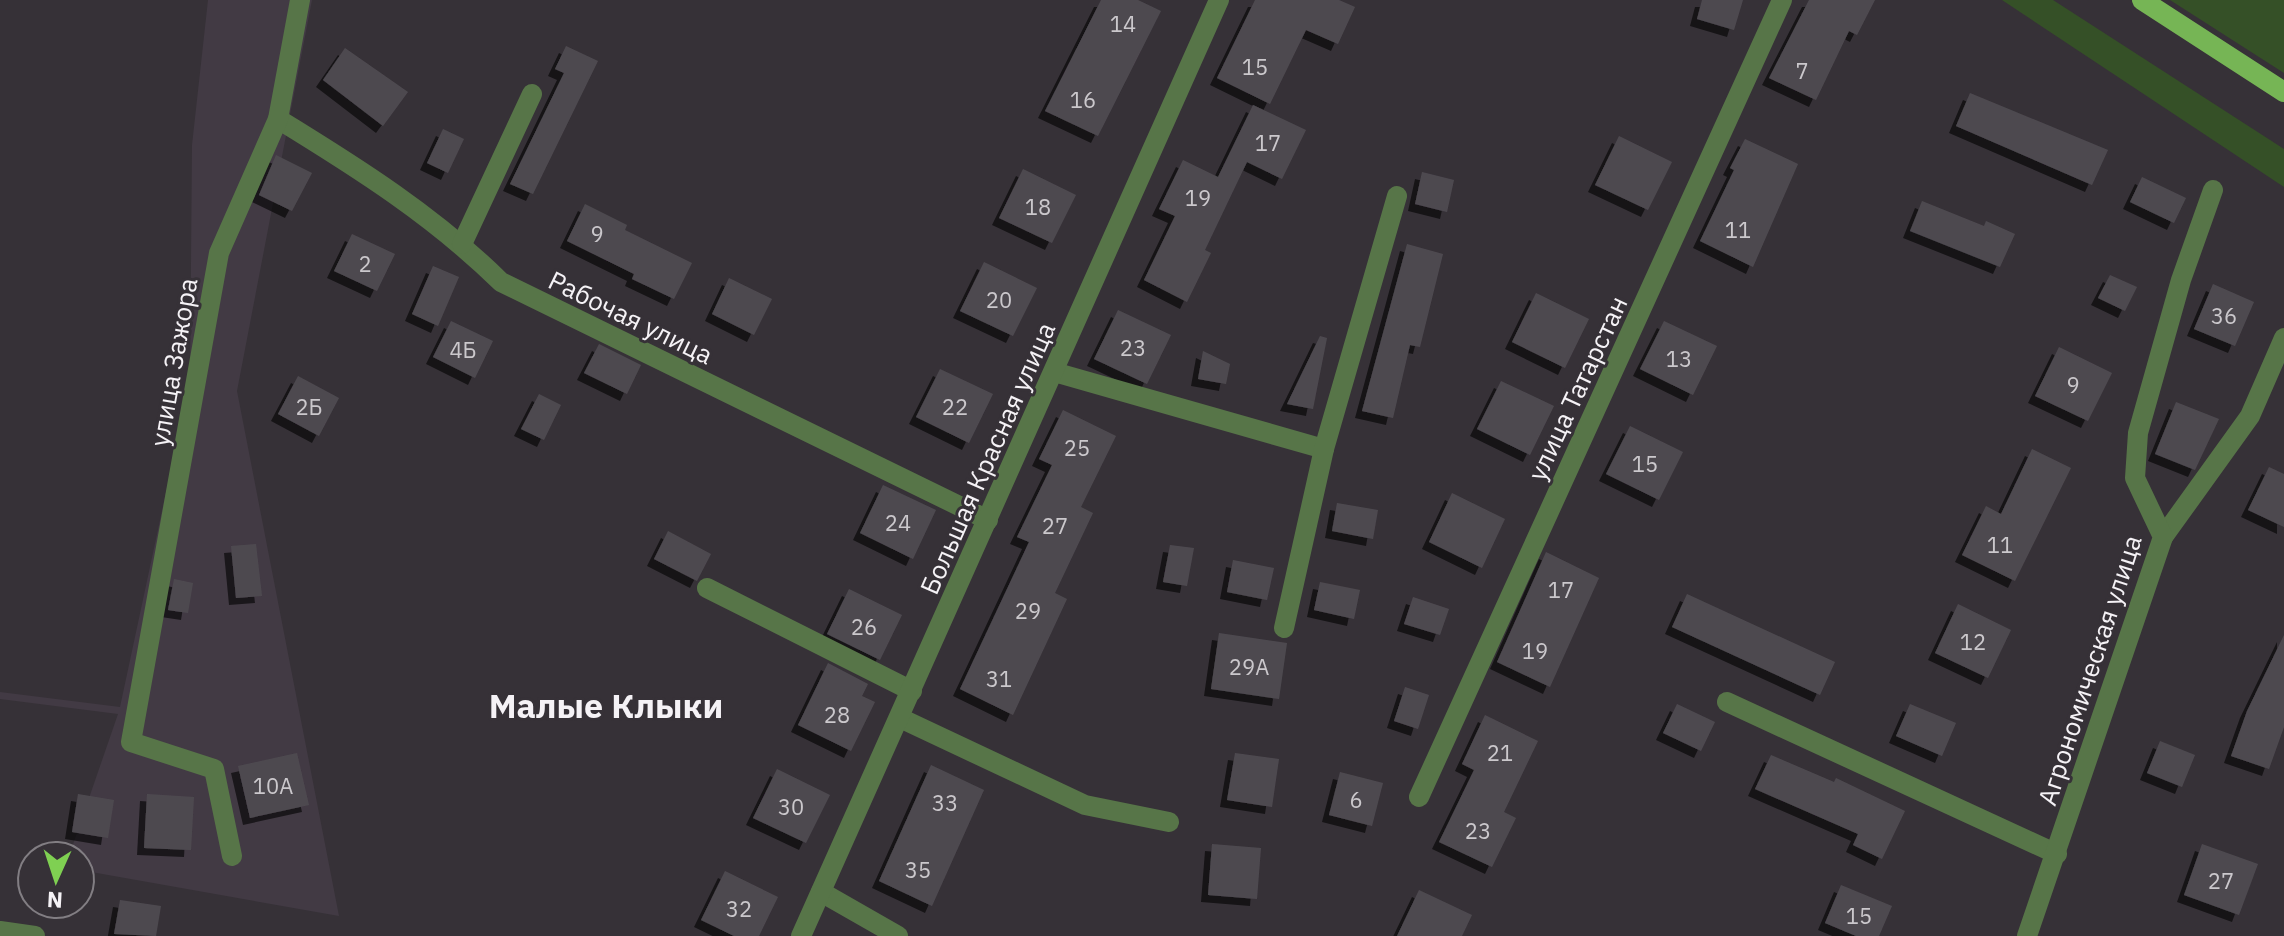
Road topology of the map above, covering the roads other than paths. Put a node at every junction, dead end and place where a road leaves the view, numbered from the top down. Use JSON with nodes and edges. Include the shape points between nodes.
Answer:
{"nodes":[{"id":1,"x":300,"y":0,"type":"edge"},
{"id":2,"x":1219,"y":0,"type":"edge"},
{"id":3,"x":1782,"y":0,"type":"edge"},
{"id":4,"x":2142,"y":0,"type":"edge"},
{"id":5,"x":2284,"y":92,"type":"edge"},
{"id":6,"x":532,"y":94,"type":"dead end"},
{"id":7,"x":278,"y":119,"type":"junction"},
{"id":8,"x":2213,"y":190,"type":"dead end"},
{"id":9,"x":1397,"y":196,"type":"dead end"},
{"id":10,"x":462,"y":244,"type":"junction"},
{"id":11,"x":2284,"y":338,"type":"edge"},
{"id":12,"x":1054,"y":372,"type":"junction"},
{"id":13,"x":1324,"y":449,"type":"junction"},
{"id":14,"x":988,"y":520,"type":"junction"},
{"id":15,"x":2163,"y":537,"type":"junction"},
{"id":16,"x":707,"y":588,"type":"dead end"},
{"id":17,"x":1284,"y":628,"type":"dead end"},
{"id":18,"x":912,"y":691,"type":"junction"},
{"id":19,"x":1727,"y":702,"type":"dead end"},
{"id":20,"x":900,"y":718,"type":"junction"},
{"id":21,"x":1419,"y":797,"type":"dead end"},
{"id":22,"x":1169,"y":822,"type":"dead end"},
{"id":23,"x":2057,"y":854,"type":"junction"},
{"id":24,"x":232,"y":856,"type":"dead end"},
{"id":25,"x":821,"y":892,"type":"junction"},
{"id":26,"x":0,"y":931,"type":"edge"},
{"id":27,"x":35,"y":936,"type":"edge"},
{"id":28,"x":801,"y":936,"type":"edge"},
{"id":29,"x":898,"y":936,"type":"edge"},
{"id":30,"x":2027,"y":936,"type":"edge"}],
"edges":[{"from":1,"to":7,"type":"street","name":"улица Зажора"},
{"from":2,"to":12,"type":"street","name":"Большая Красная улица"},
{"from":3,"to":21,"type":"street","name":"улица Татарстан"},
{"from":4,"to":5,"type":"main road"},
{"from":6,"to":10,"type":"street"},
{"from":7,"to":10,"type":"street","name":"Рабочая улица","via":[[373,177]]},
{"from":7,"to":24,"type":"street","name":"улица Зажора","via":[[219,253],[131,742],[214,769]]},
{"from":8,"to":15,"type":"street","name":"Агрономическая улица","via":[[2181,280],[2138,433],[2135,478]]},
{"from":9,"to":13,"type":"street"},
{"from":10,"to":14,"type":"street","name":"Рабочая улица","via":[[501,282]]},
{"from":11,"to":15,"type":"street","via":[[2250,416]]},
{"from":12,"to":13,"type":"street"},
{"from":12,"to":14,"type":"street","name":"Большая Красная улица"},
{"from":13,"to":17,"type":"street"},
{"from":14,"to":18,"type":"street","name":"Большая Красная улица"},
{"from":15,"to":23,"type":"street","name":"Агрономическая улица"},
{"from":16,"to":18,"type":"street"},
{"from":18,"to":20,"type":"street","name":"Большая Красная улица"},
{"from":19,"to":23,"type":"street"},
{"from":20,"to":22,"type":"street","via":[[1085,805]]},
{"from":20,"to":25,"type":"street","name":"Большая Красная улица"},
{"from":23,"to":30,"type":"street","name":"Агрономическая улица"},
{"from":25,"to":28,"type":"street","name":"Большая Красная улица"},
{"from":25,"to":29,"type":"street"},
{"from":26,"to":27,"type":"street"}]}
